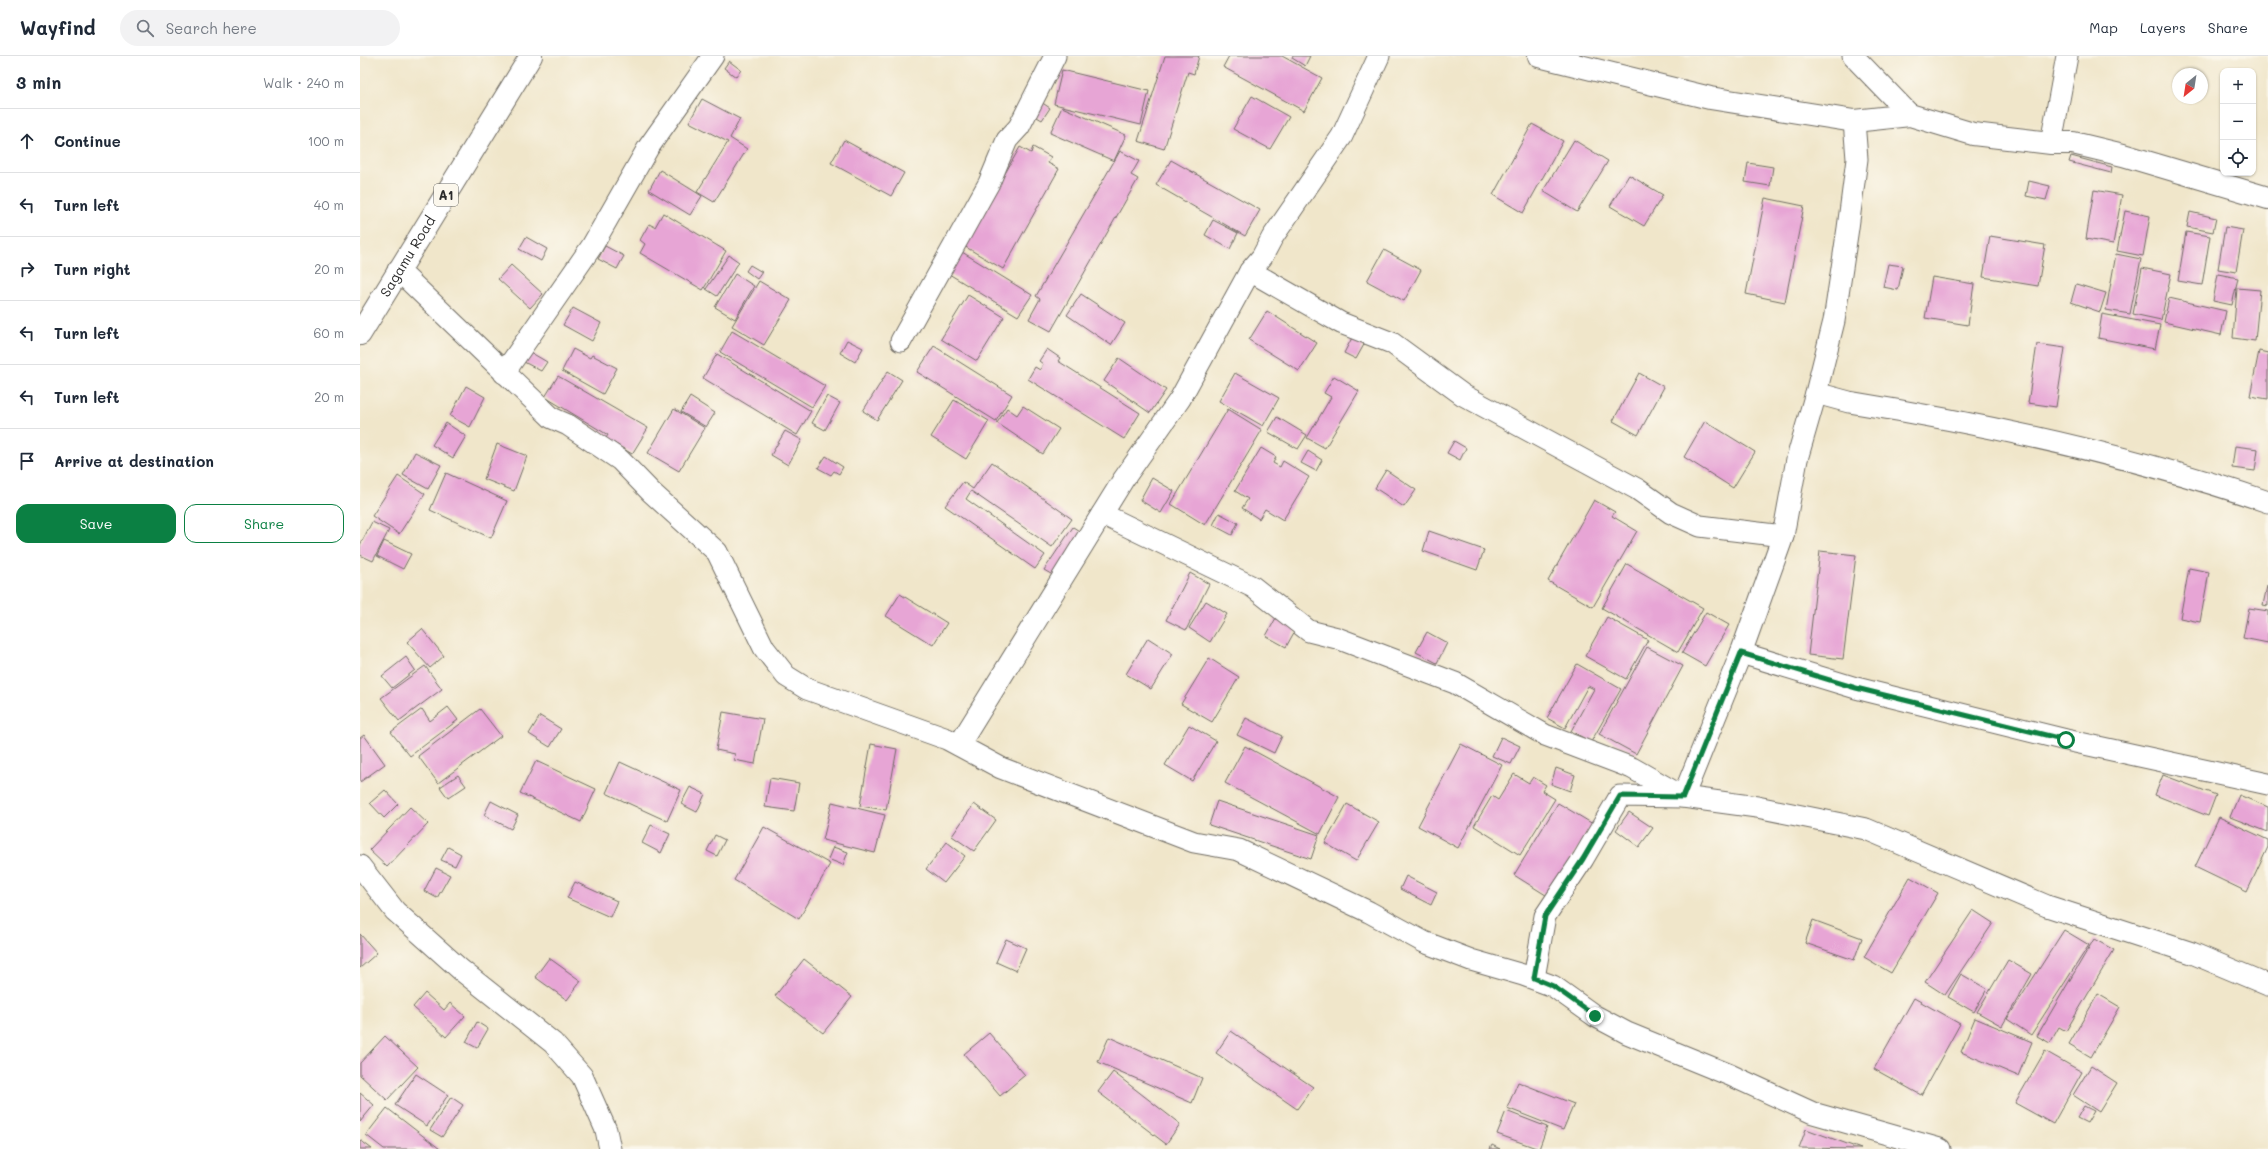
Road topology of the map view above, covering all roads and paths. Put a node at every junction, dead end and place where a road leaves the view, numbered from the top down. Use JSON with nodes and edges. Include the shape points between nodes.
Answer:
{"nodes":[{"id":1,"x":531,"y":56,"type":"edge"},
{"id":2,"x":713,"y":56,"type":"edge"},
{"id":3,"x":1055,"y":56,"type":"edge"},
{"id":4,"x":1379,"y":56,"type":"edge"},
{"id":5,"x":1539,"y":56,"type":"edge"},
{"id":6,"x":1853,"y":56,"type":"edge"},
{"id":7,"x":2066,"y":56,"type":"edge"},
{"id":8,"x":1910,"y":115,"type":"junction"},
{"id":9,"x":1854,"y":121,"type":"junction"},
{"id":10,"x":2051,"y":143,"type":"junction"},
{"id":11,"x":2268,"y":198,"type":"edge"},
{"id":12,"x":398,"y":270,"type":"junction"},
{"id":13,"x":1250,"y":271,"type":"junction"},
{"id":14,"x":360,"y":334,"type":"edge"},
{"id":15,"x":901,"y":341,"type":"dead end"},
{"id":16,"x":504,"y":373,"type":"junction"},
{"id":17,"x":1816,"y":393,"type":"junction"},
{"id":18,"x":2268,"y":502,"type":"edge"},
{"id":19,"x":1102,"y":514,"type":"junction"},
{"id":20,"x":1783,"y":536,"type":"junction"},
{"id":21,"x":1741,"y":653,"type":"junction"},
{"id":22,"x":958,"y":745,"type":"junction"},
{"id":23,"x":2268,"y":784,"type":"edge"},
{"id":24,"x":1683,"y":797,"type":"junction"},
{"id":25,"x":360,"y":866,"type":"edge"},
{"id":26,"x":1534,"y":978,"type":"junction"},
{"id":27,"x":2268,"y":986,"type":"edge"},
{"id":28,"x":610,"y":1149,"type":"edge"},
{"id":29,"x":1940,"y":1149,"type":"edge"}],
"edges":[{"from":1,"to":12,"type":"main road","name":"Sagamu Road","number":"A1","via":[[426,229]]},
{"from":2,"to":16,"type":"street","via":[[648,148],[592,246]]},
{"from":3,"to":15,"type":"street","via":[[1019,128],[1007,140],[989,183]]},
{"from":4,"to":13,"type":"street","via":[[1342,136],[1272,238],[1262,257]]},
{"from":5,"to":9,"type":"main road","via":[[1710,98]]},
{"from":6,"to":8,"type":"street"},
{"from":7,"to":10,"type":"street"},
{"from":8,"to":9,"type":"main road"},
{"from":8,"to":10,"type":"main road","via":[[1973,134]]},
{"from":9,"to":17,"type":"street","via":[[1857,159],[1848,228],[1834,320]]},
{"from":10,"to":11,"type":"main road","via":[[2073,143],[2103,150]]},
{"from":12,"to":14,"type":"main road","name":"Sagamu Road","number":"A1"},
{"from":12,"to":16,"type":"street"},
{"from":13,"to":19,"type":"street","via":[[1180,398]]},
{"from":13,"to":20,"type":"street","via":[[1341,323],[1392,343],[1463,395],[1637,489],[1672,513],[1700,526]]},
{"from":16,"to":22,"type":"street","via":[[552,418],[575,428],[620,460],[717,552],[764,648],[786,676],[807,689]]},
{"from":17,"to":18,"type":"street","via":[[1849,402],[2106,453],[2198,478]]},
{"from":17,"to":20,"type":"street","via":[[1798,459]]},
{"from":19,"to":22,"type":"street"},
{"from":19,"to":24,"type":"street","via":[[1253,587],[1309,631],[1337,638],[1455,683],[1545,735],[1632,768]]},
{"from":20,"to":21,"type":"street"},
{"from":21,"to":23,"type":"street","via":[[1856,688],[2066,740]]},
{"from":21,"to":24,"type":"street"},
{"from":22,"to":26,"type":"street","via":[[1001,768],[1194,842],[1239,850],[1369,912],[1424,942],[1472,960]]},
{"from":24,"to":26,"type":"street","via":[[1620,796],[1583,859],[1545,916]]},
{"from":24,"to":27,"type":"street","via":[[1757,807],[1866,829],[2047,906],[2192,953]]},
{"from":25,"to":28,"type":"street","via":[[395,911],[461,970],[553,1043],[582,1076],[603,1123]]},
{"from":26,"to":29,"type":"street","via":[[1553,986],[1595,1016],[1627,1033],[1730,1075],[1813,1113]]}]}
